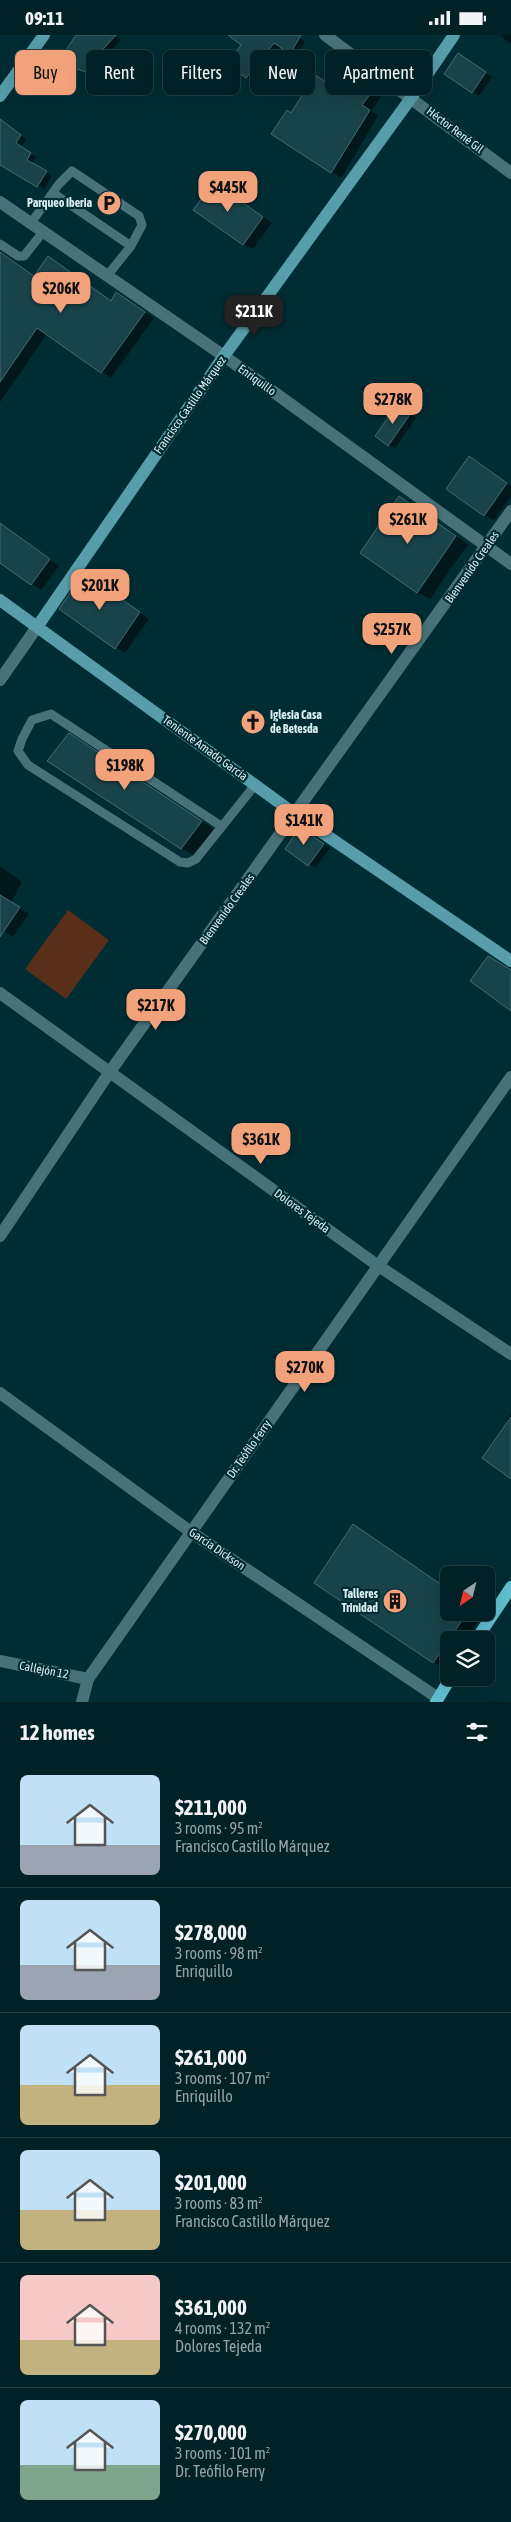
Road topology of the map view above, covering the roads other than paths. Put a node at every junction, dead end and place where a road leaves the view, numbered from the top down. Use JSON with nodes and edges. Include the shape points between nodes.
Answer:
{"nodes":[{"id":1,"x":44,"y":35,"type":"edge"},
{"id":2,"x":325,"y":35,"type":"edge"},
{"id":3,"x":454,"y":35,"type":"edge"},
{"id":4,"x":0,"y":96,"type":"edge"},
{"id":5,"x":411,"y":98,"type":"junction"},
{"id":6,"x":511,"y":173,"type":"edge"},
{"id":7,"x":53,"y":193,"type":"junction"},
{"id":8,"x":0,"y":203,"type":"edge"},
{"id":9,"x":31,"y":223,"type":"junction"},
{"id":10,"x":42,"y":231,"type":"junction"},
{"id":11,"x":0,"y":244,"type":"edge"},
{"id":12,"x":131,"y":246,"type":"junction"},
{"id":13,"x":107,"y":276,"type":"junction"},
{"id":14,"x":224,"y":356,"type":"junction"},
{"id":15,"x":511,"y":511,"type":"edge"},
{"id":16,"x":487,"y":546,"type":"junction"},
{"id":17,"x":511,"y":564,"type":"edge"},
{"id":18,"x":0,"y":600,"type":"edge"},
{"id":19,"x":38,"y":627,"type":"junction"},
{"id":20,"x":0,"y":680,"type":"edge"},
{"id":21,"x":255,"y":785,"type":"junction"},
{"id":22,"x":295,"y":814,"type":"junction"},
{"id":23,"x":221,"y":826,"type":"junction"},
{"id":24,"x":511,"y":961,"type":"edge"},
{"id":25,"x":0,"y":993,"type":"edge"},
{"id":26,"x":109,"y":1073,"type":"junction"},
{"id":27,"x":511,"y":1077,"type":"edge"},
{"id":28,"x":0,"y":1235,"type":"edge"},
{"id":29,"x":377,"y":1265,"type":"junction"},
{"id":30,"x":511,"y":1354,"type":"edge"},
{"id":31,"x":0,"y":1393,"type":"edge"},
{"id":32,"x":191,"y":1532,"type":"junction"},
{"id":33,"x":511,"y":1587,"type":"edge"},
{"id":34,"x":482,"y":1631,"type":"edge"},
{"id":35,"x":0,"y":1661,"type":"edge"},
{"id":36,"x":88,"y":1679,"type":"junction"},
{"id":37,"x":446,"y":1686,"type":"edge"},
{"id":38,"x":437,"y":1700,"type":"edge"},
{"id":39,"x":82,"y":1702,"type":"edge"}],
"edges":[{"from":1,"to":4,"type":"main road"},
{"from":2,"to":5,"type":"street","name":"Héctor René Gil"},
{"from":3,"to":5,"type":"main road","name":"Francisco Castillo Márquez"},
{"from":5,"to":6,"type":"street","name":"Héctor René Gil"},
{"from":5,"to":14,"type":"main road","name":"Francisco Castillo Márquez"},
{"from":7,"to":9,"type":"lane"},
{"from":7,"to":12,"type":"lane"},
{"from":7,"to":12,"type":"lane","via":[[72,171],[96,186],[139,216],[142,225]]},
{"from":8,"to":9,"type":"street","name":"Enriquillo"},
{"from":9,"to":10,"type":"street","name":"Enriquillo"},
{"from":10,"to":11,"type":"lane","via":[[24,256],[18,256]]},
{"from":10,"to":13,"type":"street","name":"Enriquillo"},
{"from":12,"to":13,"type":"lane"},
{"from":13,"to":14,"type":"street","name":"Enriquillo"},
{"from":14,"to":16,"type":"street","name":"Enriquillo"},
{"from":14,"to":19,"type":"main road","name":"Francisco Castillo Márquez"},
{"from":15,"to":16,"type":"street","name":"Bienvenido Creales"},
{"from":16,"to":17,"type":"street","name":"Enriquillo"},
{"from":16,"to":22,"type":"street","name":"Bienvenido Creales"},
{"from":18,"to":19,"type":"main road","name":"Teniente Amado García"},
{"from":19,"to":20,"type":"street","name":"Francisco Castillo Márquez"},
{"from":19,"to":21,"type":"main road","name":"Teniente Amado García"},
{"from":21,"to":22,"type":"main road","name":"Teniente Amado García"},
{"from":21,"to":23,"type":"lane"},
{"from":22,"to":24,"type":"main road","name":"Teniente Amado García"},
{"from":22,"to":26,"type":"street","name":"Bienvenido Creales"},
{"from":23,"to":23,"type":"lane","via":[[50,714],[32,720],[22,739],[18,751],[28,765],[180,862],[196,859]]},
{"from":25,"to":26,"type":"street","name":"Dolores Tejeda"},
{"from":26,"to":28,"type":"street","name":"Bienvenido Creales"},
{"from":26,"to":29,"type":"street","name":"Dolores Tejeda"},
{"from":27,"to":29,"type":"street","name":"Dr. Teófilo Ferry"},
{"from":29,"to":30,"type":"street","name":"Dolores Tejeda"},
{"from":29,"to":32,"type":"street","name":"Dr. Teófilo Ferry"},
{"from":31,"to":32,"type":"street","name":"García Dickson"},
{"from":32,"to":36,"type":"street","name":"Dr. Teófilo Ferry"},
{"from":32,"to":38,"type":"street","name":"García Dickson"},
{"from":33,"to":34,"type":"main road"},
{"from":35,"to":36,"type":"street","name":"Callejón 12"},
{"from":36,"to":39,"type":"street","name":"Dr. Teófilo Ferry"},
{"from":37,"to":38,"type":"main road"}]}
